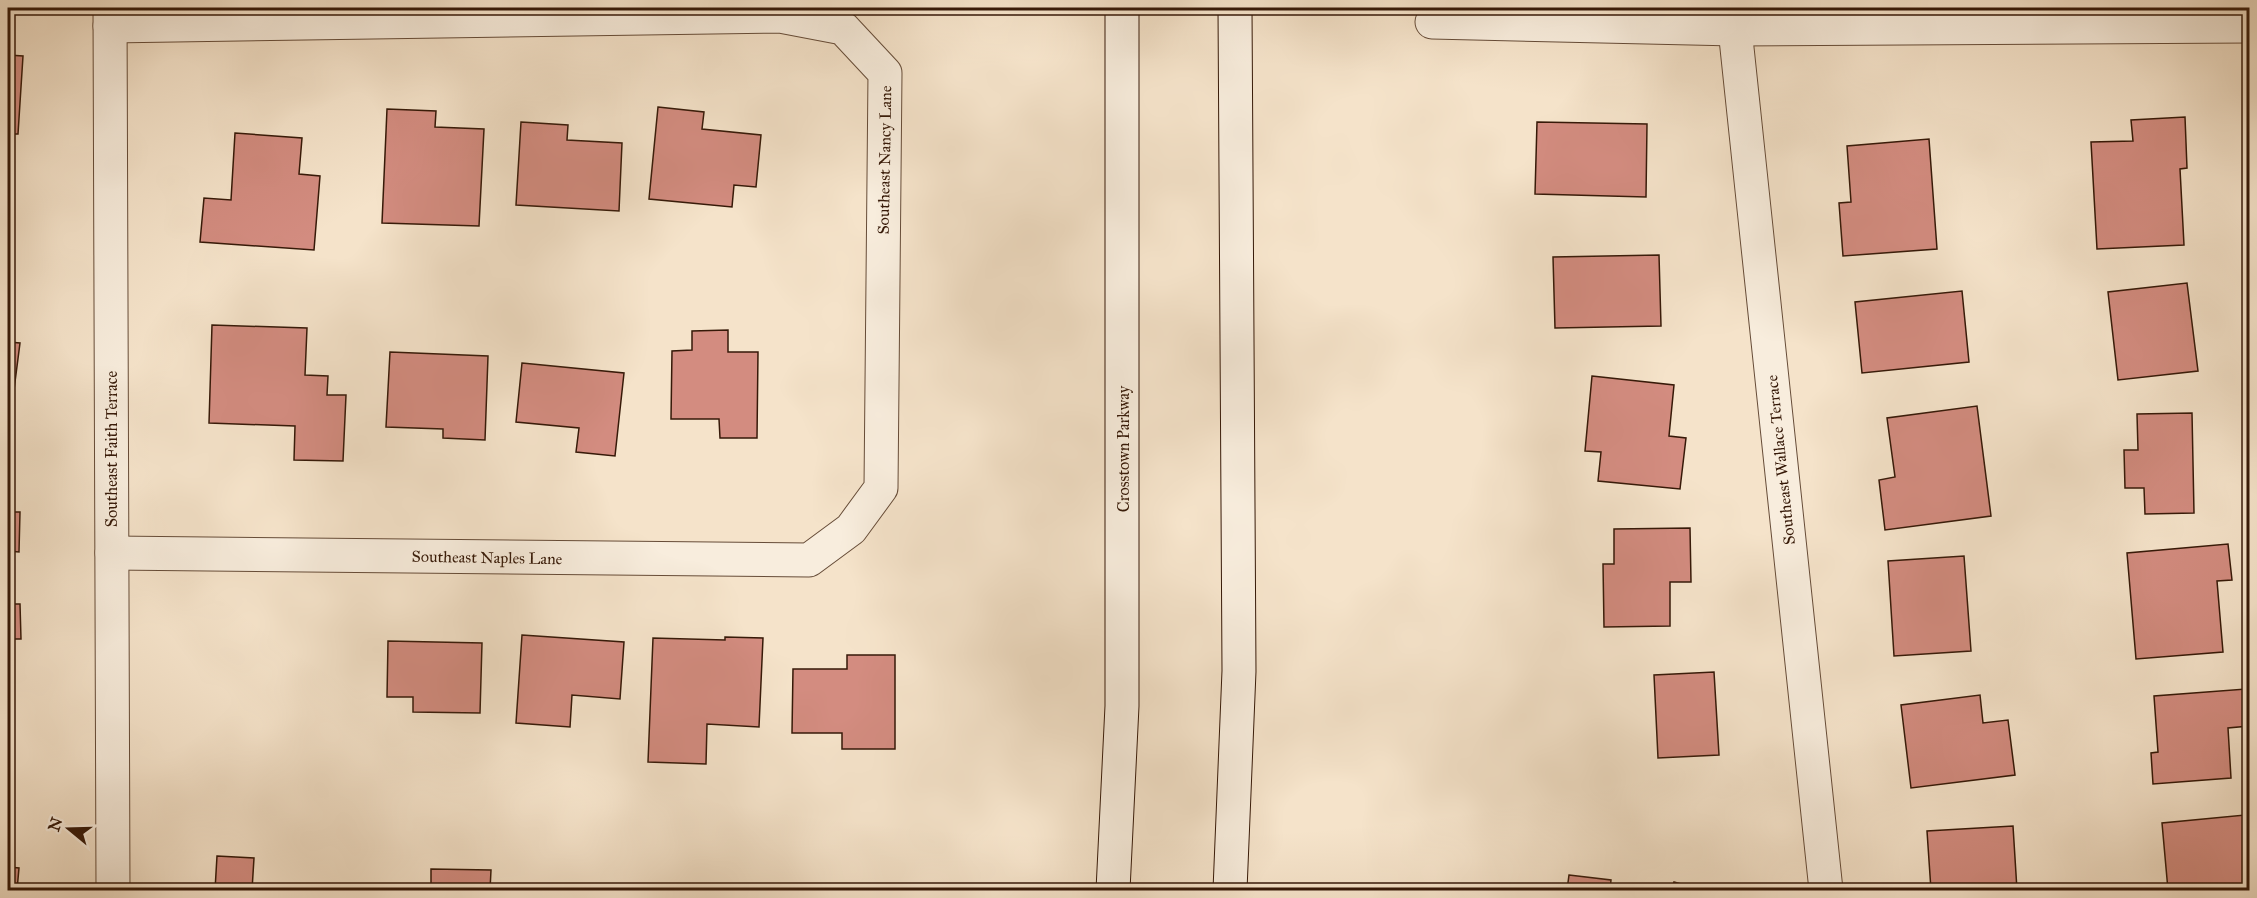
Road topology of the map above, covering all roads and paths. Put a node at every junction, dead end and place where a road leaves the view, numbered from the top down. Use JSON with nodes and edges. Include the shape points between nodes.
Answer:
{"nodes":[{"id":1,"x":1122,"y":8,"type":"edge"},
{"id":2,"x":1235,"y":8,"type":"edge"},
{"id":3,"x":110,"y":17,"type":"edge"},
{"id":4,"x":1432,"y":22,"type":"dead end"},
{"id":5,"x":2250,"y":26,"type":"edge"},
{"id":6,"x":1735,"y":29,"type":"junction"},
{"id":7,"x":851,"y":529,"type":"joint"},
{"id":8,"x":111,"y":553,"type":"junction"},
{"id":9,"x":113,"y":891,"type":"edge"},
{"id":10,"x":1113,"y":891,"type":"edge"},
{"id":11,"x":1230,"y":891,"type":"edge"},
{"id":12,"x":1826,"y":891,"type":"edge"}],
"edges":[{"from":1,"to":10,"type":"street","name":"Crosstown Parkway","via":[[1122,706]]},
{"from":2,"to":11,"type":"street","via":[[1239,671]]},
{"from":3,"to":7,"type":"street","name":"Southeast Nancy Lane","via":[[780,16],[843,28],[885,73],[881,488]]},
{"from":3,"to":8,"type":"street","name":"Southeast Faith Terrace"},
{"from":4,"to":6,"type":"street"},
{"from":5,"to":6,"type":"street"},
{"from":6,"to":12,"type":"street","name":"Southeast Wallace Terrace"},
{"from":7,"to":8,"type":"street","name":"Southeast Naples Lane","via":[[809,560]]},
{"from":8,"to":9,"type":"street","name":"Southeast Faith Terrace"}]}
